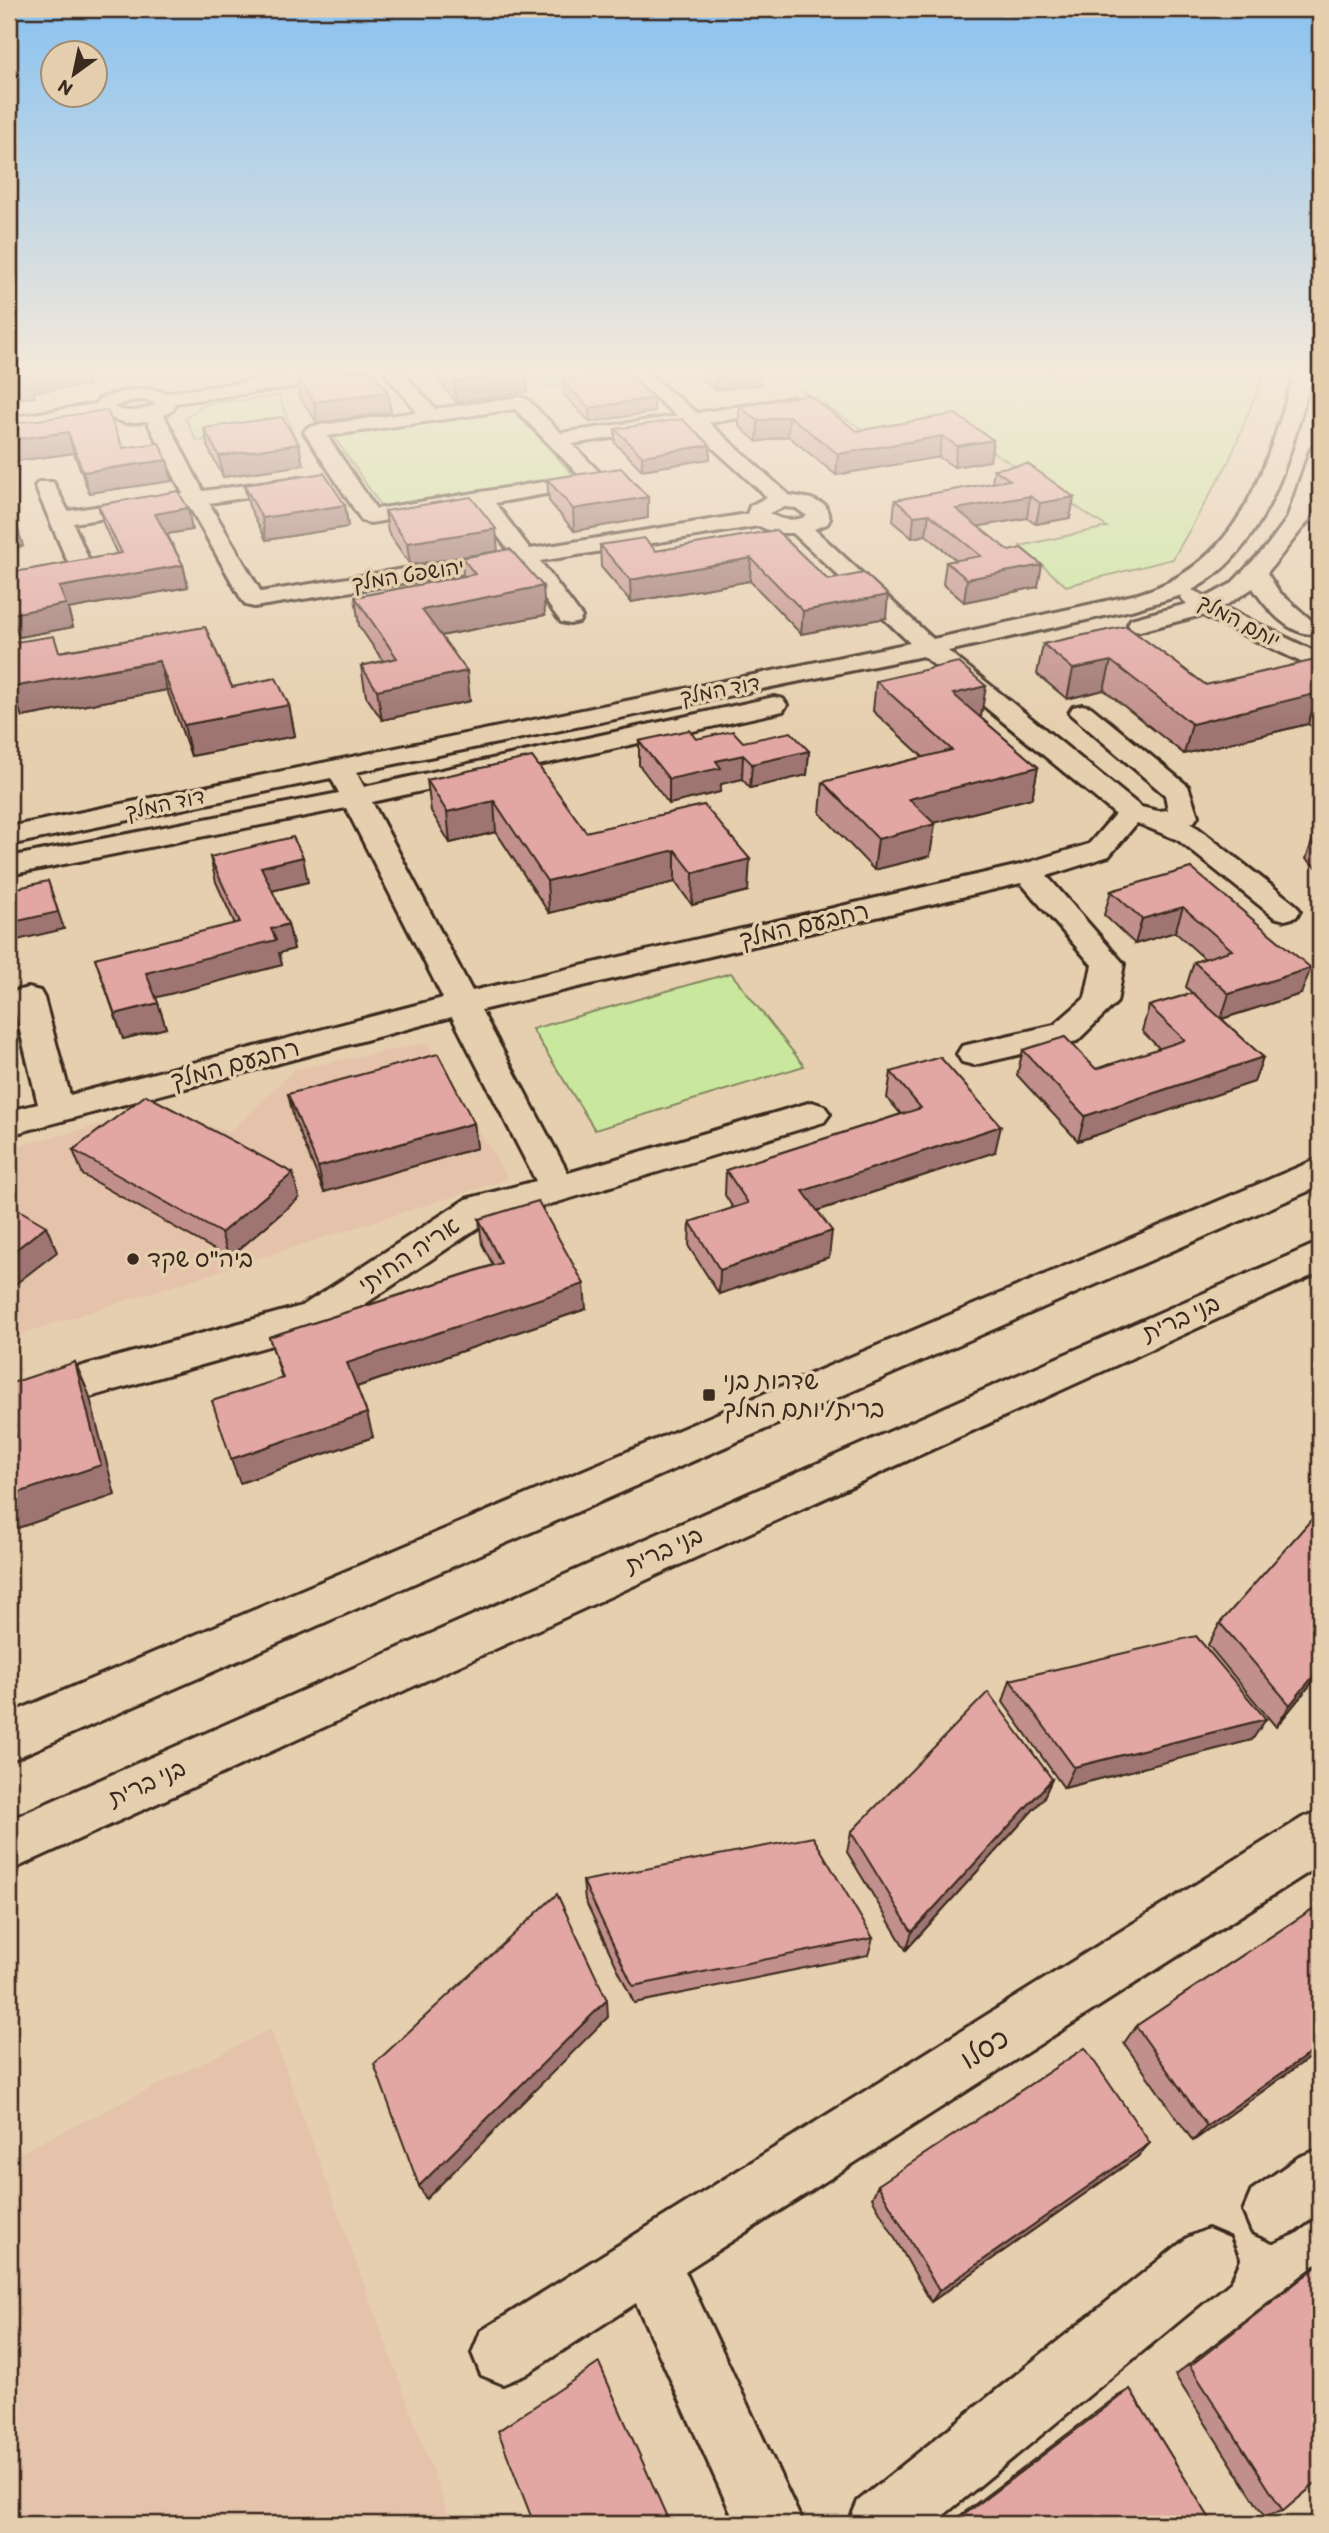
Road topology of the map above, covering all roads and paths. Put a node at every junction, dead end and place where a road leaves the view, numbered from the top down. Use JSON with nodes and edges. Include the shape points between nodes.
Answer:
{"nodes":[{"id":1,"x":48,"y":490,"type":"edge"},
{"id":2,"x":193,"y":490,"type":"edge"},
{"id":3,"x":255,"y":490,"type":"edge"},
{"id":4,"x":353,"y":490,"type":"edge"},
{"id":5,"x":534,"y":490,"type":"edge"},
{"id":6,"x":772,"y":490,"type":"edge"},
{"id":7,"x":1264,"y":490,"type":"edge"},
{"id":8,"x":1307,"y":490,"type":"edge"},
{"id":9,"x":196,"y":499,"type":"junction"},
{"id":10,"x":481,"y":499,"type":"junction"},
{"id":11,"x":784,"y":501,"type":"junction"},
{"id":12,"x":60,"y":519,"type":"junction"},
{"id":13,"x":760,"y":519,"type":"junction"},
{"id":14,"x":1298,"y":520,"type":"junction"},
{"id":15,"x":799,"y":527,"type":"junction"},
{"id":16,"x":1320,"y":527,"type":"edge"},
{"id":17,"x":525,"y":556,"type":"junction"},
{"id":18,"x":76,"y":558,"type":"edge"},
{"id":19,"x":1256,"y":573,"type":"junction"},
{"id":20,"x":1179,"y":587,"type":"junction"},
{"id":21,"x":1217,"y":602,"type":"junction"},
{"id":22,"x":570,"y":617,"type":"dead end"},
{"id":23,"x":1130,"y":627,"type":"junction"},
{"id":24,"x":1314,"y":632,"type":"edge"},
{"id":25,"x":1288,"y":646,"type":"junction"},
{"id":26,"x":940,"y":657,"type":"junction"},
{"id":27,"x":1320,"y":664,"type":"edge"},
{"id":28,"x":830,"y":693,"type":"dead end"},
{"id":29,"x":802,"y":699,"type":"dead end"},
{"id":30,"x":1082,"y":713,"type":"dead end"},
{"id":31,"x":339,"y":767,"type":"junction"},
{"id":32,"x":354,"y":798,"type":"junction"},
{"id":33,"x":1145,"y":816,"type":"junction"},
{"id":34,"x":9,"y":836,"type":"edge"},
{"id":35,"x":9,"y":866,"type":"edge"},
{"id":36,"x":1028,"y":872,"type":"junction"},
{"id":37,"x":1285,"y":911,"type":"dead end"},
{"id":38,"x":28,"y":998,"type":"dead end"},
{"id":39,"x":461,"y":1004,"type":"junction"},
{"id":40,"x":974,"y":1054,"type":"dead end"},
{"id":41,"x":57,"y":1111,"type":"junction"},
{"id":42,"x":812,"y":1114,"type":"dead end"},
{"id":43,"x":9,"y":1123,"type":"edge"},
{"id":44,"x":1320,"y":1171,"type":"edge"},
{"id":45,"x":558,"y":1189,"type":"junction"},
{"id":46,"x":1320,"y":1256,"type":"edge"},
{"id":47,"x":9,"y":1403,"type":"edge"},
{"id":48,"x":9,"y":1738,"type":"edge"},
{"id":49,"x":1320,"y":1836,"type":"edge"},
{"id":50,"x":9,"y":1846,"type":"edge"},
{"id":51,"x":1320,"y":2178,"type":"edge"},
{"id":52,"x":1273,"y":2211,"type":"dead end"},
{"id":53,"x":1208,"y":2259,"type":"dead end"},
{"id":54,"x":648,"y":2260,"type":"junction"},
{"id":55,"x":503,"y":2353,"type":"dead end"},
{"id":56,"x":770,"y":2524,"type":"edge"},
{"id":57,"x":881,"y":2524,"type":"edge"}],
"edges":[{"from":1,"to":12,"type":"street"},
{"from":2,"to":9,"type":"street","name":"יהושפט המלך"},
{"from":3,"to":9,"type":"street"},
{"from":4,"to":10,"type":"street","via":[[370,516]]},
{"from":5,"to":10,"type":"street"},
{"from":6,"to":11,"type":"street"},
{"from":7,"to":20,"type":"street","name":"דוד המלך","via":[[1227,548],[1200,575]]},
{"from":8,"to":14,"type":"street","name":"דוד המלך"},
{"from":9,"to":12,"type":"street"},
{"from":9,"to":17,"type":"street","name":"יהושפט המלך","via":[[254,600]]},
{"from":10,"to":17,"type":"street"},
{"from":11,"to":13,"type":"street","via":[[761,507]]},
{"from":11,"to":15,"type":"street","via":[[802,503],[820,514],[816,522]]},
{"from":12,"to":18,"type":"street"},
{"from":13,"to":15,"type":"street","via":[[775,526]]},
{"from":13,"to":17,"type":"street","name":"יהושפט המלך"},
{"from":14,"to":16,"type":"street"},
{"from":14,"to":19,"type":"street","name":"דוד המלך"},
{"from":15,"to":26,"type":"street"},
{"from":17,"to":22,"type":"street"},
{"from":19,"to":21,"type":"street","name":"דוד המלך"},
{"from":19,"to":24,"type":"street","via":[[1271,598]]},
{"from":20,"to":21,"type":"street","name":"יותם המלך"},
{"from":20,"to":26,"type":"street","name":"דוד המלך"},
{"from":21,"to":23,"type":"street","name":"דוד המלך"},
{"from":21,"to":24,"type":"street","name":"יותם המלך"},
{"from":21,"to":25,"type":"street","name":"יותם המלך"},
{"from":23,"to":25,"type":"street","via":[[1237,633]]},
{"from":23,"to":26,"type":"street","name":"דוד המלך"},
{"from":25,"to":27,"type":"street","name":"יותם המלך"},
{"from":26,"to":28,"type":"street","name":"דוד המלך"},
{"from":26,"to":31,"type":"street","name":"דוד המלך"},
{"from":26,"to":33,"type":"street"},
{"from":29,"to":32,"type":"street","name":"דוד המלך"},
{"from":30,"to":33,"type":"street","name":"רחבעם המלך","via":[[1178,792],[1184,816]]},
{"from":31,"to":32,"type":"street"},
{"from":31,"to":34,"type":"street","name":"דוד המלך"},
{"from":32,"to":35,"type":"street","name":"דוד המלך"},
{"from":32,"to":39,"type":"street"},
{"from":33,"to":36,"type":"street","name":"רחבעם המלך","via":[[1099,850]]},
{"from":33,"to":37,"type":"street","via":[[1188,834]]},
{"from":36,"to":39,"type":"street","name":"רחבעם המלך"},
{"from":36,"to":40,"type":"street","via":[[1108,964],[1101,1002],[1065,1033]]},
{"from":38,"to":41,"type":"street"},
{"from":39,"to":41,"type":"street","name":"רחבעם המלך"},
{"from":39,"to":45,"type":"street"},
{"from":41,"to":43,"type":"street","name":"רחבעם המלך"},
{"from":42,"to":45,"type":"street","name":"אריה החיתי"},
{"from":44,"to":48,"type":"street"},
{"from":45,"to":47,"type":"street","name":"אריה החיתי","via":[[479,1208],[314,1318]]},
{"from":46,"to":50,"type":"street","name":"בני ברית"},
{"from":49,"to":54,"type":"street","name":"כסלו"},
{"from":51,"to":52,"type":"street"},
{"from":53,"to":57,"type":"street"},
{"from":54,"to":55,"type":"street","name":"כסלו"},
{"from":54,"to":56,"type":"street"}]}
